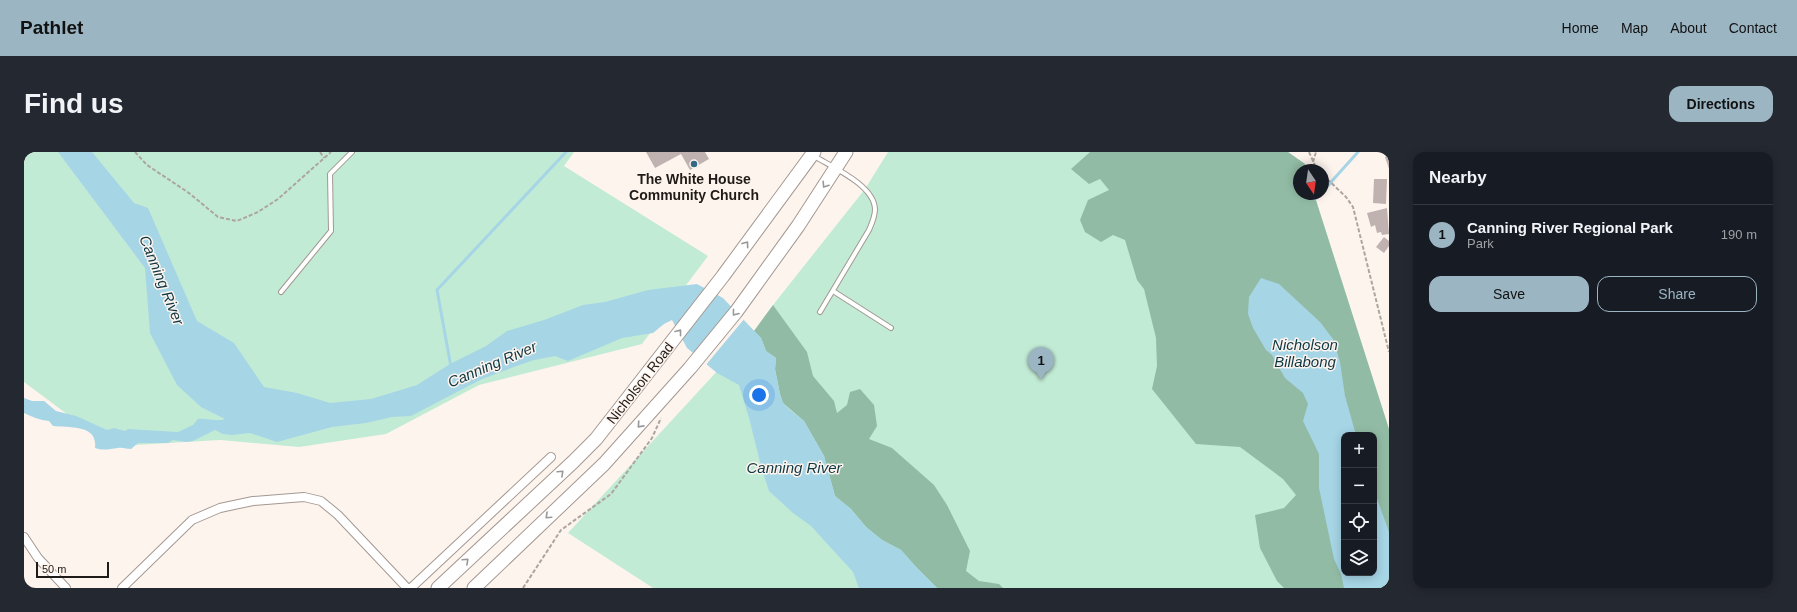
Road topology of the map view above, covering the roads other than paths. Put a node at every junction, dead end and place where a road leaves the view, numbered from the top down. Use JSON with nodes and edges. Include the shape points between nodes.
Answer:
{"nodes":[{"id":1,"x":352,"y":152,"type":"edge"},
{"id":2,"x":846,"y":152,"type":"edge"},
{"id":3,"x":813,"y":153,"type":"edge"},
{"id":4,"x":836,"y":169,"type":"junction"},
{"id":5,"x":833,"y":291,"type":"junction"},
{"id":6,"x":281,"y":292,"type":"dead end"},
{"id":7,"x":820,"y":312,"type":"dead end"},
{"id":8,"x":891,"y":328,"type":"dead end"},
{"id":9,"x":551,"y":457,"type":"dead end"},
{"id":10,"x":24,"y":537,"type":"edge"},
{"id":11,"x":66,"y":588,"type":"edge"},
{"id":12,"x":122,"y":588,"type":"edge"},
{"id":13,"x":407,"y":588,"type":"edge"},
{"id":14,"x":411,"y":588,"type":"edge"},
{"id":15,"x":438,"y":588,"type":"edge"},
{"id":16,"x":474,"y":588,"type":"edge"}],
"edges":[{"from":1,"to":6,"type":"lane","via":[[330,174],[331,230]]},
{"from":2,"to":4,"type":"main road","name":"Nicholson Road"},
{"from":3,"to":4,"type":"lane"},
{"from":15,"to":3,"type":"main road","name":"Nicholson Road","one_way":true,"via":[[596,438],[723,276]]},
{"from":4,"to":5,"type":"lane","via":[[865,189],[872,198],[875,208],[874,220],[869,230]]},
{"from":4,"to":16,"type":"main road","name":"Nicholson Road","one_way":true,"via":[[758,282],[714,340],[666,396],[604,464]]},
{"from":5,"to":7,"type":"lane"},
{"from":5,"to":8,"type":"lane"},
{"from":9,"to":14,"type":"street"},
{"from":10,"to":11,"type":"street","via":[[38,558]]},
{"from":12,"to":13,"type":"street","via":[[192,520],[220,508],[253,501],[304,497],[321,501],[338,515]]}]}
